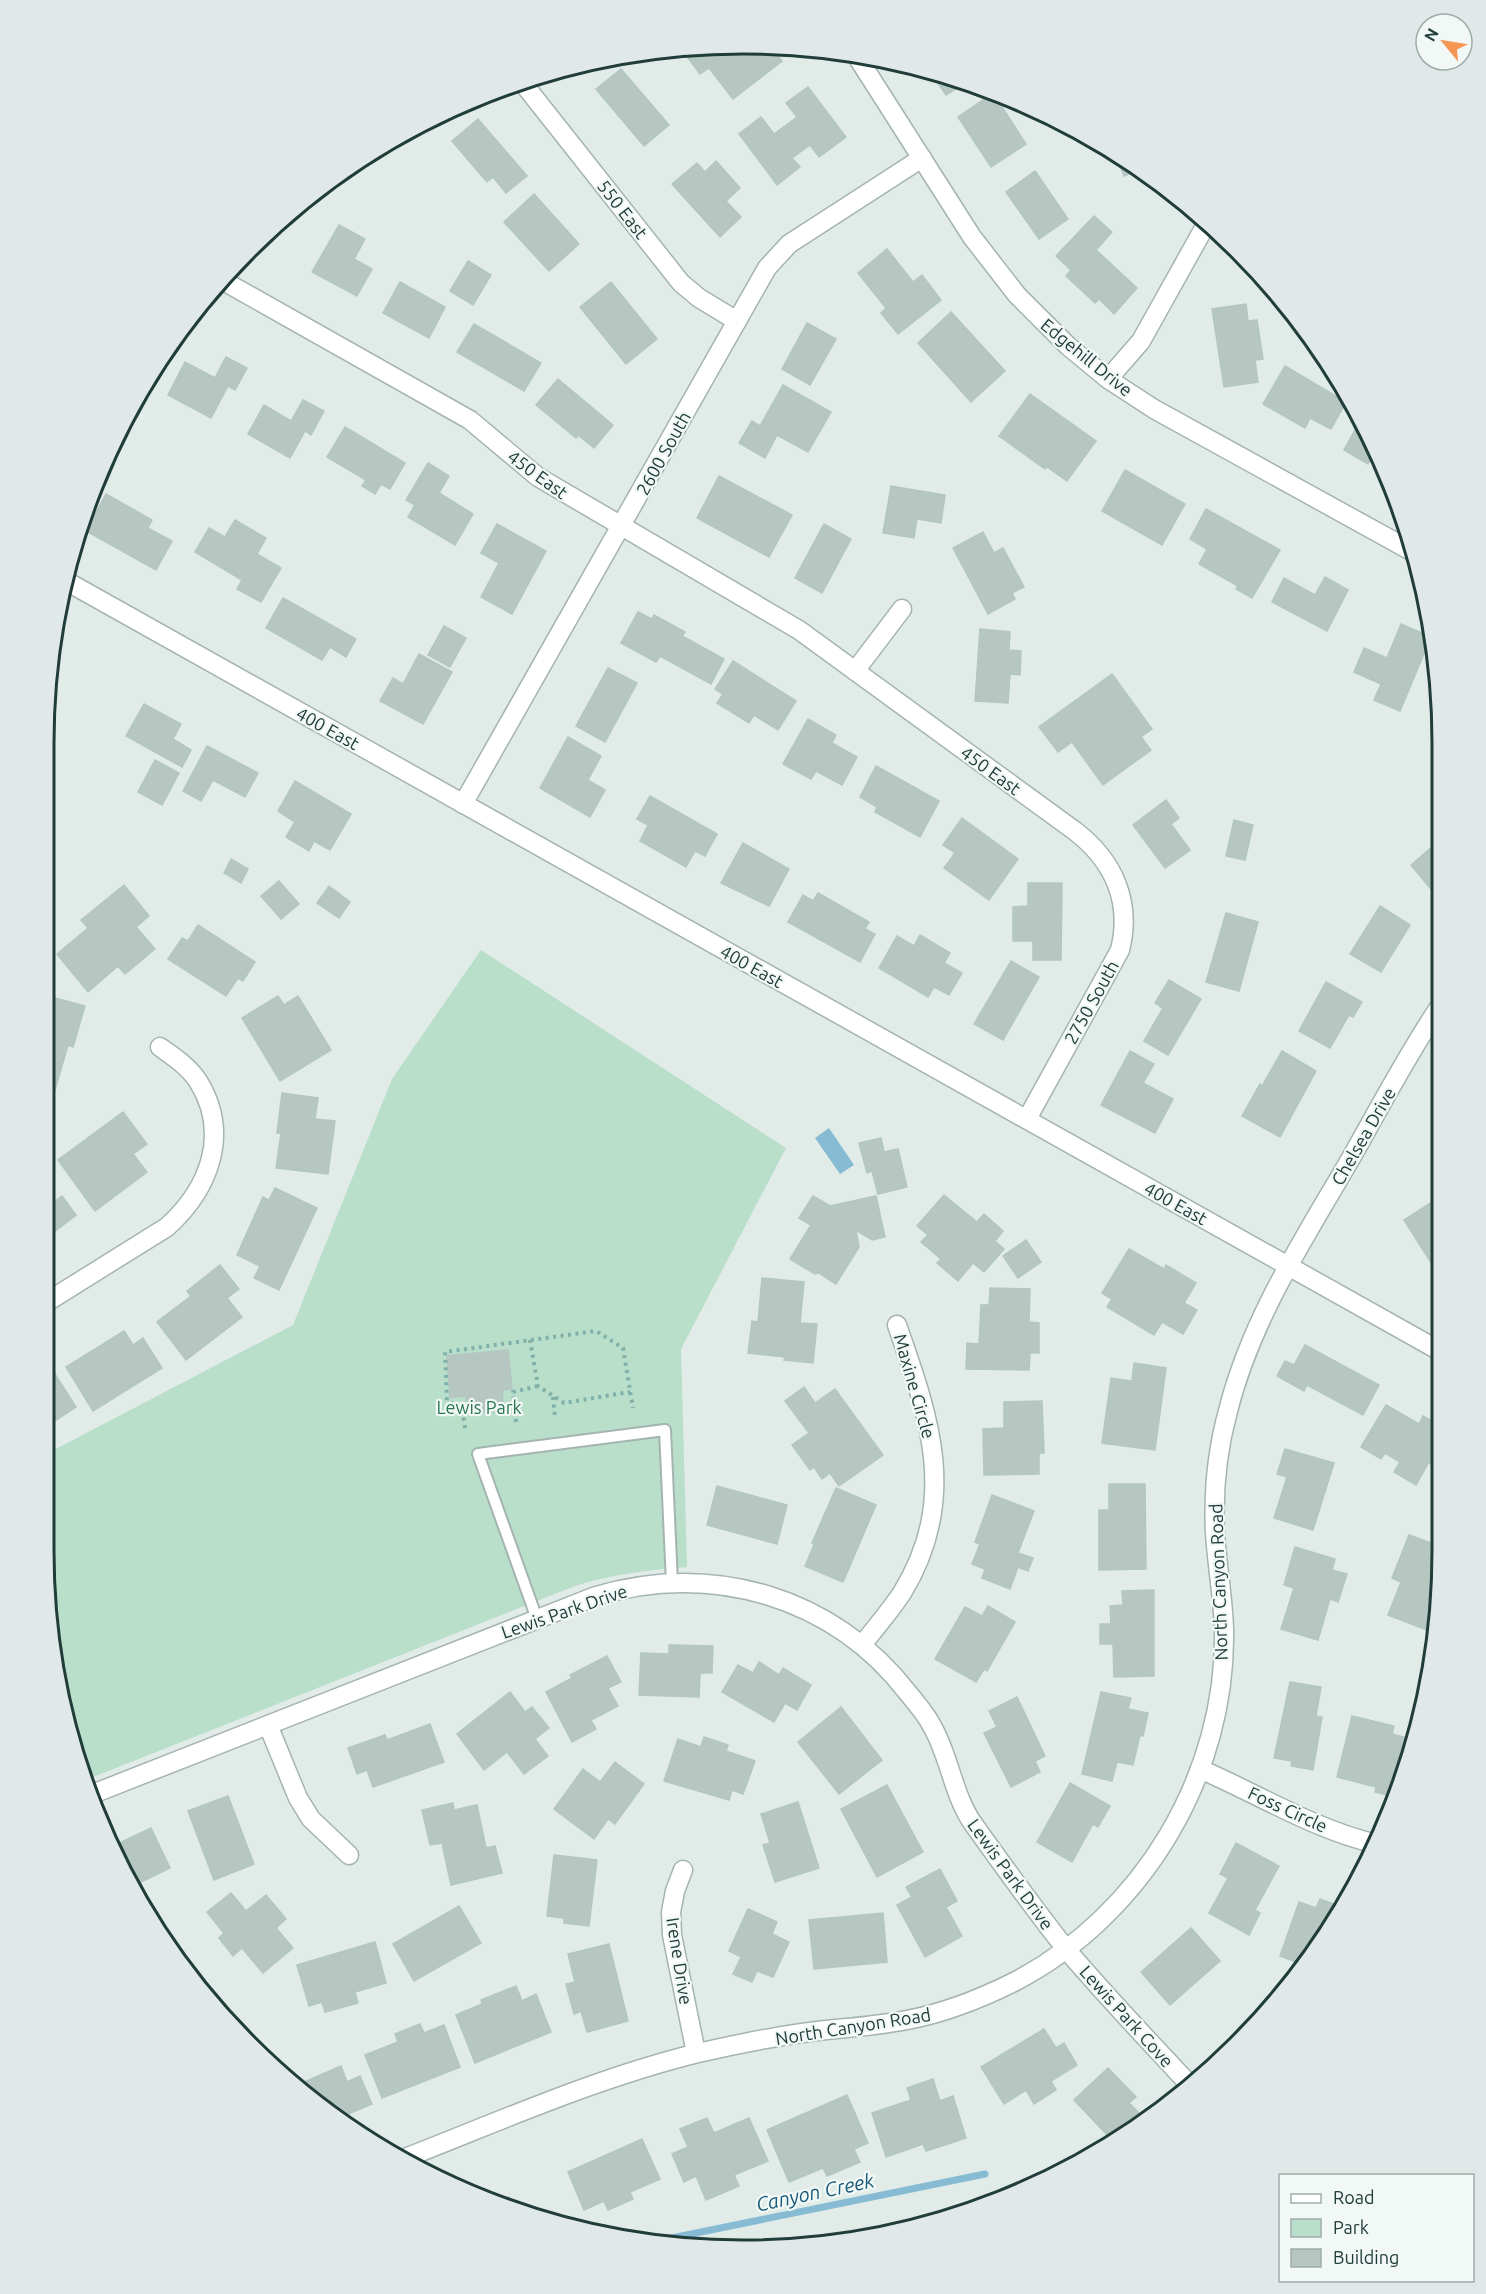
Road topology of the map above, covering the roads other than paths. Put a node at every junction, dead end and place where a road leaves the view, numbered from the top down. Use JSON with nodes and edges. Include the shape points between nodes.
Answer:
{"nodes":[{"id":1,"x":862,"y":65,"type":"edge"},
{"id":2,"x":528,"y":89,"type":"edge"},
{"id":3,"x":922,"y":158,"type":"junction"},
{"id":4,"x":1203,"y":230,"type":"edge"},
{"id":5,"x":229,"y":284,"type":"edge"},
{"id":6,"x":737,"y":321,"type":"junction"},
{"id":7,"x":1108,"y":379,"type":"junction"},
{"id":8,"x":621,"y":527,"type":"junction"},
{"id":9,"x":1403,"y":546,"type":"edge"},
{"id":10,"x":73,"y":585,"type":"edge"},
{"id":11,"x":902,"y":609,"type":"dead end"},
{"id":12,"x":855,"y":671,"type":"junction"},
{"id":13,"x":463,"y":804,"type":"junction"},
{"id":14,"x":1116,"y":878,"type":"joint"},
{"id":15,"x":1432,"y":1020,"type":"edge"},
{"id":16,"x":160,"y":1047,"type":"dead end"},
{"id":17,"x":1027,"y":1119,"type":"junction"},
{"id":18,"x":1288,"y":1266,"type":"junction"},
{"id":19,"x":54,"y":1297,"type":"edge"},
{"id":20,"x":897,"y":1325,"type":"dead end"},
{"id":21,"x":1432,"y":1347,"type":"edge"},
{"id":22,"x":672,"y":1583,"type":"junction"},
{"id":23,"x":537,"y":1619,"type":"junction"},
{"id":24,"x":863,"y":1644,"type":"junction"},
{"id":25,"x":268,"y":1725,"type":"junction"},
{"id":26,"x":1200,"y":1769,"type":"junction"},
{"id":27,"x":98,"y":1793,"type":"edge"},
{"id":28,"x":1368,"y":1842,"type":"edge"},
{"id":29,"x":349,"y":1855,"type":"dead end"},
{"id":30,"x":683,"y":1870,"type":"dead end"},
{"id":31,"x":1067,"y":1950,"type":"junction"},
{"id":32,"x":696,"y":2054,"type":"junction"},
{"id":33,"x":1185,"y":2079,"type":"edge"},
{"id":34,"x":412,"y":2155,"type":"edge"}],
"edges":[{"from":1,"to":3,"type":"street","name":"Edgehill Drive"},
{"from":2,"to":6,"type":"street","name":"550 East","via":[[681,284]]},
{"from":3,"to":6,"type":"street","name":"2600 South","via":[[789,244],[767,268]]},
{"from":3,"to":7,"type":"street","name":"Edgehill Drive","via":[[972,237],[1017,295]]},
{"from":4,"to":7,"type":"street","via":[[1141,341]]},
{"from":5,"to":8,"type":"street","name":"450 East","via":[[470,420],[538,477]]},
{"from":6,"to":8,"type":"street","name":"2600 South"},
{"from":7,"to":9,"type":"street","name":"Edgehill Drive","via":[[1154,409]]},
{"from":8,"to":12,"type":"street","name":"450 East","via":[[770,611]]},
{"from":8,"to":13,"type":"street","name":"2600 South"},
{"from":10,"to":13,"type":"street","name":"400 East"},
{"from":11,"to":12,"type":"street"},
{"from":12,"to":14,"type":"street","name":"450 East","via":[[1088,840]]},
{"from":13,"to":17,"type":"street","name":"400 East"},
{"from":14,"to":17,"type":"street","name":"2750 South","via":[[1125,920],[1120,950]]},
{"from":15,"to":18,"type":"street","name":"Chelsea Drive"},
{"from":16,"to":19,"type":"street","via":[[186,1067],[205,1098],[214,1135],[206,1177],[189,1205],[166,1227]]},
{"from":17,"to":18,"type":"street","name":"400 East"},
{"from":18,"to":21,"type":"street","name":"400 East"},
{"from":18,"to":26,"type":"street","name":"North Canyon Road","via":[[1246,1354],[1220,1447],[1215,1506],[1224,1634],[1222,1667],[1211,1733]]},
{"from":20,"to":24,"type":"street","name":"Maxine Circle","via":[[930,1431],[934,1499],[931,1522],[914,1570]]},
{"from":22,"to":23,"type":"street","name":"Lewis Park Drive","via":[[614,1591]]},
{"from":22,"to":23,"type":"lane","via":[[665,1430],[478,1454]]},
{"from":22,"to":24,"type":"street","name":"Lewis Park Drive","via":[[720,1585],[781,1599],[815,1614]]},
{"from":23,"to":25,"type":"street","name":"Lewis Park Drive"},
{"from":24,"to":31,"type":"street","name":"Lewis Park Drive","via":[[892,1672],[923,1712],[939,1739],[972,1823]]},
{"from":25,"to":27,"type":"street","name":"Lewis Park Drive"},
{"from":25,"to":29,"type":"street","via":[[298,1798],[311,1819]]},
{"from":26,"to":28,"type":"street","name":"Foss Circle","via":[[1323,1826]]},
{"from":26,"to":31,"type":"street","name":"North Canyon Road","via":[[1182,1811],[1148,1867],[1111,1911]]},
{"from":30,"to":32,"type":"street","name":"Irene Drive","via":[[673,1902],[672,1935]]},
{"from":31,"to":32,"type":"street","name":"North Canyon Road","via":[[1017,1980],[961,2006],[879,2025],[792,2035]]},
{"from":31,"to":33,"type":"street","name":"Lewis Park Cove"},
{"from":32,"to":34,"type":"street","name":"North Canyon Road","via":[[571,2094]]}]}
